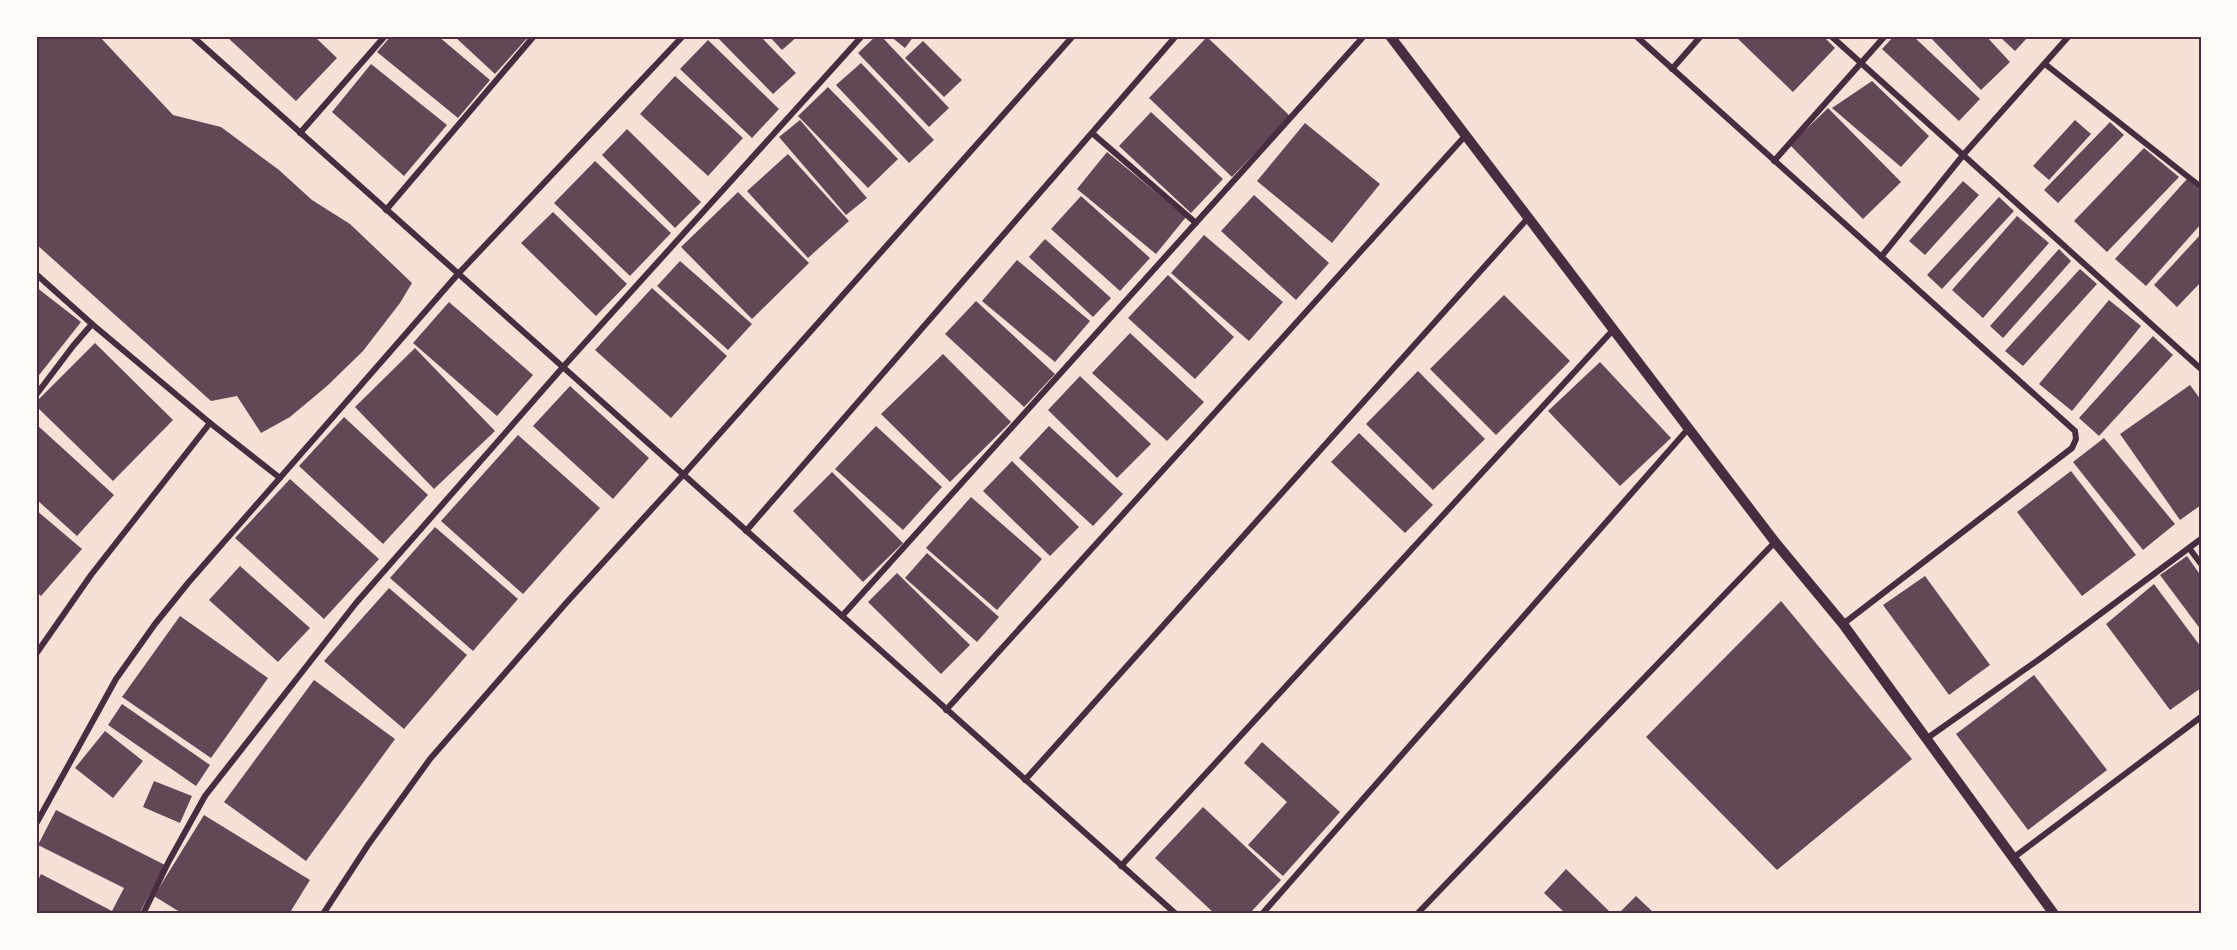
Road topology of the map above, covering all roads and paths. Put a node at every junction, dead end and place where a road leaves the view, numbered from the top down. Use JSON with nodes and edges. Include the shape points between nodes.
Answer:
{"nodes":[{"id":1,"x":193,"y":36,"type":"edge"},
{"id":2,"x":385,"y":36,"type":"edge"},
{"id":3,"x":534,"y":36,"type":"edge"},
{"id":4,"x":683,"y":36,"type":"edge"},
{"id":5,"x":862,"y":36,"type":"edge"},
{"id":6,"x":1073,"y":36,"type":"edge"},
{"id":7,"x":1176,"y":36,"type":"edge"},
{"id":8,"x":1364,"y":36,"type":"edge"},
{"id":9,"x":1390,"y":36,"type":"edge"},
{"id":10,"x":1636,"y":36,"type":"edge"},
{"id":11,"x":1701,"y":36,"type":"edge"},
{"id":12,"x":1831,"y":36,"type":"edge"},
{"id":13,"x":1885,"y":36,"type":"edge"},
{"id":14,"x":2069,"y":36,"type":"edge"},
{"id":15,"x":1862,"y":62,"type":"junction"},
{"id":16,"x":2045,"y":64,"type":"junction"},
{"id":17,"x":1672,"y":69,"type":"junction"},
{"id":18,"x":300,"y":133,"type":"junction"},
{"id":19,"x":1092,"y":133,"type":"junction"},
{"id":20,"x":1465,"y":136,"type":"junction"},
{"id":21,"x":1964,"y":154,"type":"junction"},
{"id":22,"x":1774,"y":161,"type":"junction"},
{"id":23,"x":2201,"y":187,"type":"edge"},
{"id":24,"x":386,"y":210,"type":"junction"},
{"id":25,"x":1528,"y":219,"type":"junction"},
{"id":26,"x":1196,"y":223,"type":"junction"},
{"id":27,"x":1881,"y":256,"type":"junction"},
{"id":28,"x":36,"y":273,"type":"edge"},
{"id":29,"x":458,"y":274,"type":"junction"},
{"id":30,"x":92,"y":324,"type":"junction"},
{"id":31,"x":1613,"y":330,"type":"junction"},
{"id":32,"x":562,"y":367,"type":"junction"},
{"id":33,"x":2201,"y":369,"type":"edge"},
{"id":34,"x":36,"y":395,"type":"edge"},
{"id":35,"x":210,"y":423,"type":"junction"},
{"id":36,"x":1688,"y":429,"type":"junction"},
{"id":37,"x":683,"y":475,"type":"junction"},
{"id":38,"x":280,"y":478,"type":"junction"},
{"id":39,"x":746,"y":531,"type":"junction"},
{"id":40,"x":2201,"y":539,"type":"edge"},
{"id":41,"x":1775,"y":542,"type":"junction"},
{"id":42,"x":2189,"y":548,"type":"junction"},
{"id":43,"x":2201,"y":564,"type":"edge"},
{"id":44,"x":842,"y":616,"type":"junction"},
{"id":45,"x":1843,"y":624,"type":"junction"},
{"id":46,"x":36,"y":654,"type":"edge"},
{"id":47,"x":946,"y":710,"type":"junction"},
{"id":48,"x":2201,"y":717,"type":"edge"},
{"id":49,"x":1926,"y":739,"type":"junction"},
{"id":50,"x":1025,"y":780,"type":"junction"},
{"id":51,"x":36,"y":824,"type":"edge"},
{"id":52,"x":2013,"y":858,"type":"junction"},
{"id":53,"x":1121,"y":866,"type":"junction"},
{"id":54,"x":143,"y":914,"type":"edge"},
{"id":55,"x":323,"y":914,"type":"edge"},
{"id":56,"x":1176,"y":914,"type":"edge"},
{"id":57,"x":1262,"y":914,"type":"edge"},
{"id":58,"x":1417,"y":914,"type":"edge"},
{"id":59,"x":2054,"y":914,"type":"edge"}],
"edges":[{"from":1,"to":18,"type":"street"},
{"from":2,"to":18,"type":"street"},
{"from":3,"to":24,"type":"street"},
{"from":4,"to":29,"type":"street"},
{"from":5,"to":32,"type":"street"},
{"from":6,"to":37,"type":"street"},
{"from":7,"to":19,"type":"street"},
{"from":8,"to":26,"type":"street"},
{"from":9,"to":20,"type":"street"},
{"from":10,"to":17,"type":"street"},
{"from":11,"to":17,"type":"street"},
{"from":12,"to":15,"type":"street"},
{"from":13,"to":15,"type":"street"},
{"from":14,"to":16,"type":"street"},
{"from":15,"to":21,"type":"street"},
{"from":15,"to":22,"type":"street"},
{"from":16,"to":21,"type":"street"},
{"from":16,"to":23,"type":"street"},
{"from":17,"to":22,"type":"street"},
{"from":18,"to":24,"type":"street"},
{"from":19,"to":26,"type":"street"},
{"from":19,"to":39,"type":"street"},
{"from":20,"to":25,"type":"street"},
{"from":20,"to":47,"type":"street"},
{"from":21,"to":27,"type":"street"},
{"from":21,"to":33,"type":"street"},
{"from":22,"to":27,"type":"street"},
{"from":24,"to":29,"type":"street"},
{"from":25,"to":31,"type":"street"},
{"from":25,"to":50,"type":"street"},
{"from":26,"to":44,"type":"street"},
{"from":27,"to":45,"type":"street","via":[[2075,431],[2076,439],[2072,448]]},
{"from":28,"to":30,"type":"street"},
{"from":29,"to":32,"type":"street"},
{"from":29,"to":38,"type":"street"},
{"from":30,"to":34,"type":"street"},
{"from":30,"to":35,"type":"street"},
{"from":31,"to":36,"type":"street"},
{"from":31,"to":53,"type":"street"},
{"from":32,"to":37,"type":"street"},
{"from":32,"to":54,"type":"street","via":[[356,603],[206,796]]},
{"from":35,"to":38,"type":"street"},
{"from":35,"to":46,"type":"street","via":[[91,575]]},
{"from":36,"to":41,"type":"street"},
{"from":36,"to":57,"type":"street"},
{"from":37,"to":39,"type":"street"},
{"from":37,"to":55,"type":"street","via":[[430,759]]},
{"from":38,"to":51,"type":"street","via":[[188,583],[116,679]]},
{"from":39,"to":44,"type":"street"},
{"from":40,"to":42,"type":"street"},
{"from":41,"to":45,"type":"street"},
{"from":41,"to":58,"type":"street"},
{"from":42,"to":43,"type":"street"},
{"from":42,"to":49,"type":"street"},
{"from":44,"to":47,"type":"street"},
{"from":45,"to":49,"type":"street"},
{"from":47,"to":50,"type":"street"},
{"from":48,"to":52,"type":"street"},
{"from":49,"to":52,"type":"street"},
{"from":50,"to":53,"type":"street"},
{"from":52,"to":59,"type":"street"},
{"from":53,"to":56,"type":"street"}]}
